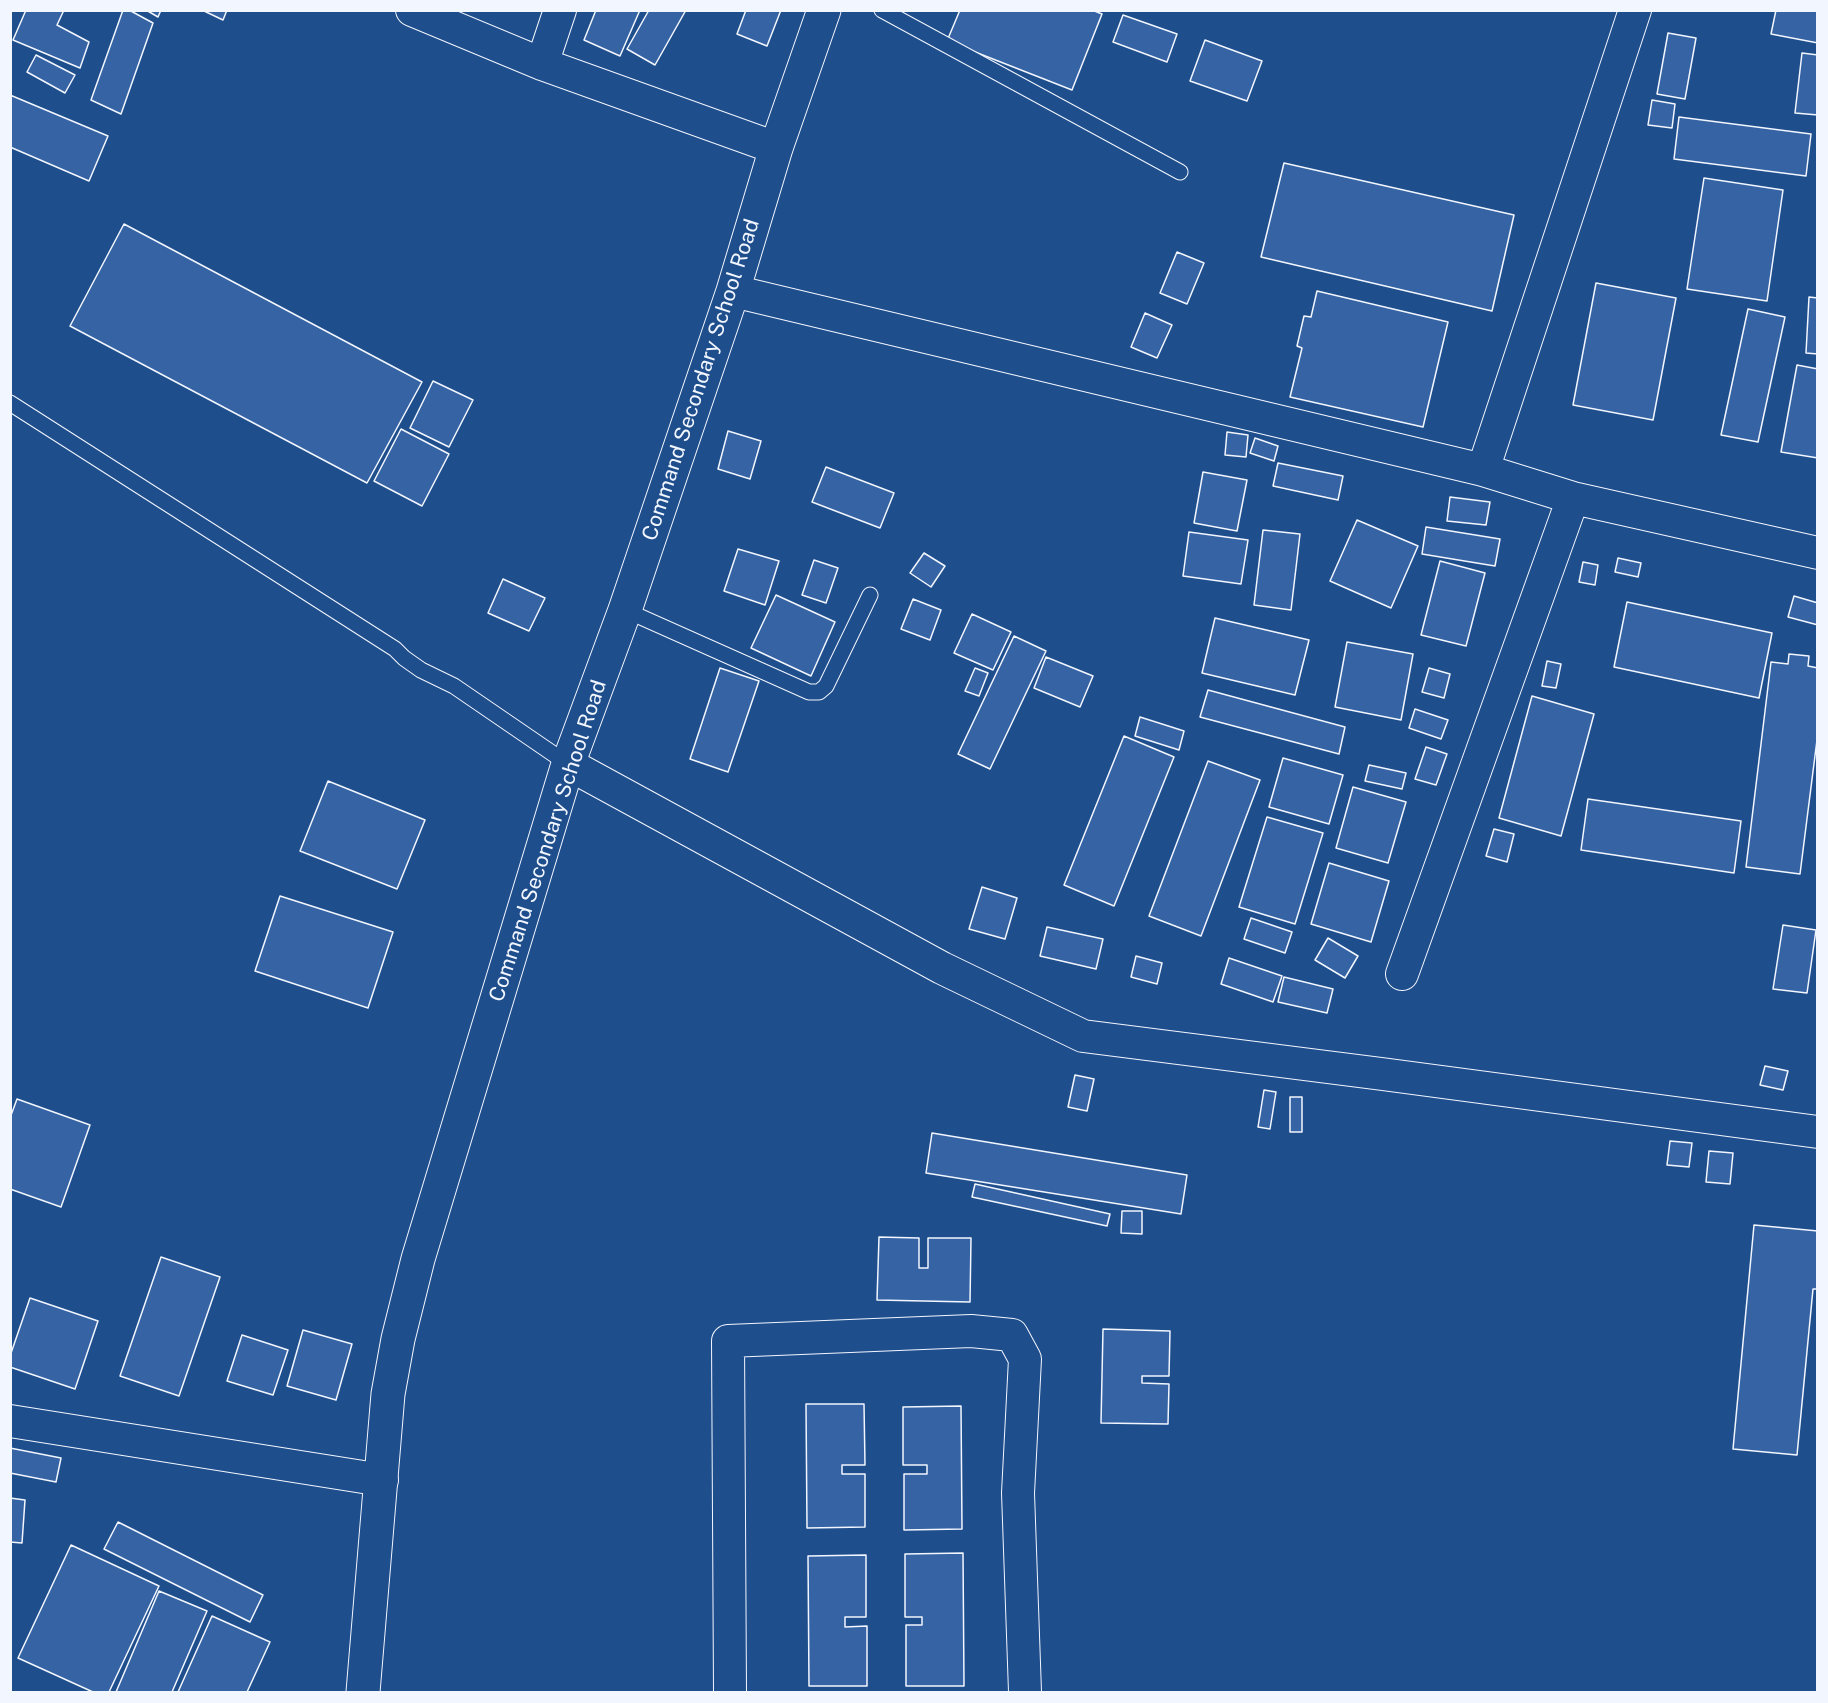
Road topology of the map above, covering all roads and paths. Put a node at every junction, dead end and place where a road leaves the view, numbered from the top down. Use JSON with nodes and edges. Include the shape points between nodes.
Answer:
{"nodes":[{"id":1,"x":412,"y":10,"type":"edge"},
{"id":2,"x":560,"y":10,"type":"edge"},
{"id":3,"x":824,"y":10,"type":"edge"},
{"id":4,"x":882,"y":10,"type":"edge"},
{"id":5,"x":1635,"y":10,"type":"edge"},
{"id":6,"x":542,"y":64,"type":"junction"},
{"id":7,"x":776,"y":148,"type":"junction"},
{"id":8,"x":1180,"y":172,"type":"dead end"},
{"id":9,"x":733,"y":291,"type":"junction"},
{"id":10,"x":10,"y":402,"type":"edge"},
{"id":11,"x":1483,"y":470,"type":"junction"},
{"id":12,"x":1573,"y":498,"type":"junction"},
{"id":13,"x":1818,"y":553,"type":"edge"},
{"id":14,"x":870,"y":595,"type":"dead end"},
{"id":15,"x":624,"y":610,"type":"junction"},
{"id":16,"x":568,"y":764,"type":"junction"},
{"id":17,"x":1402,"y":974,"type":"dead end"},
{"id":18,"x":1818,"y":1132,"type":"edge"},
{"id":19,"x":10,"y":1421,"type":"edge"},
{"id":20,"x":382,"y":1480,"type":"junction"},
{"id":21,"x":363,"y":1692,"type":"edge"},
{"id":22,"x":730,"y":1692,"type":"edge"},
{"id":23,"x":1024,"y":1692,"type":"edge"}],
"edges":[{"from":1,"to":6,"type":"street"},
{"from":2,"to":6,"type":"street"},
{"from":3,"to":7,"type":"main road","name":"Command Secondary School Road"},
{"from":4,"to":8,"type":"lane"},
{"from":5,"to":11,"type":"street"},
{"from":6,"to":7,"type":"street"},
{"from":7,"to":9,"type":"main road","name":"Command Secondary School Road"},
{"from":9,"to":11,"type":"street"},
{"from":9,"to":15,"type":"main road","name":"Command Secondary School Road"},
{"from":10,"to":16,"type":"lane","via":[[395,649],[421,670],[454,686]]},
{"from":11,"to":12,"type":"street"},
{"from":12,"to":13,"type":"street"},
{"from":12,"to":17,"type":"street"},
{"from":14,"to":15,"type":"lane","via":[[826,686],[819,692],[809,692]]},
{"from":15,"to":16,"type":"main road","name":"Command Secondary School Road"},
{"from":16,"to":18,"type":"street","via":[[942,968],[1083,1036]]},
{"from":16,"to":20,"type":"main road","name":"Command Secondary School Road","via":[[418,1259],[388,1394]]},
{"from":19,"to":20,"type":"street"},
{"from":20,"to":21,"type":"main road","name":"Command Secondary School Road"},
{"from":22,"to":23,"type":"street","via":[[728,1341],[971,1331],[1012,1335],[1025,1359],[1018,1493]]}]}
